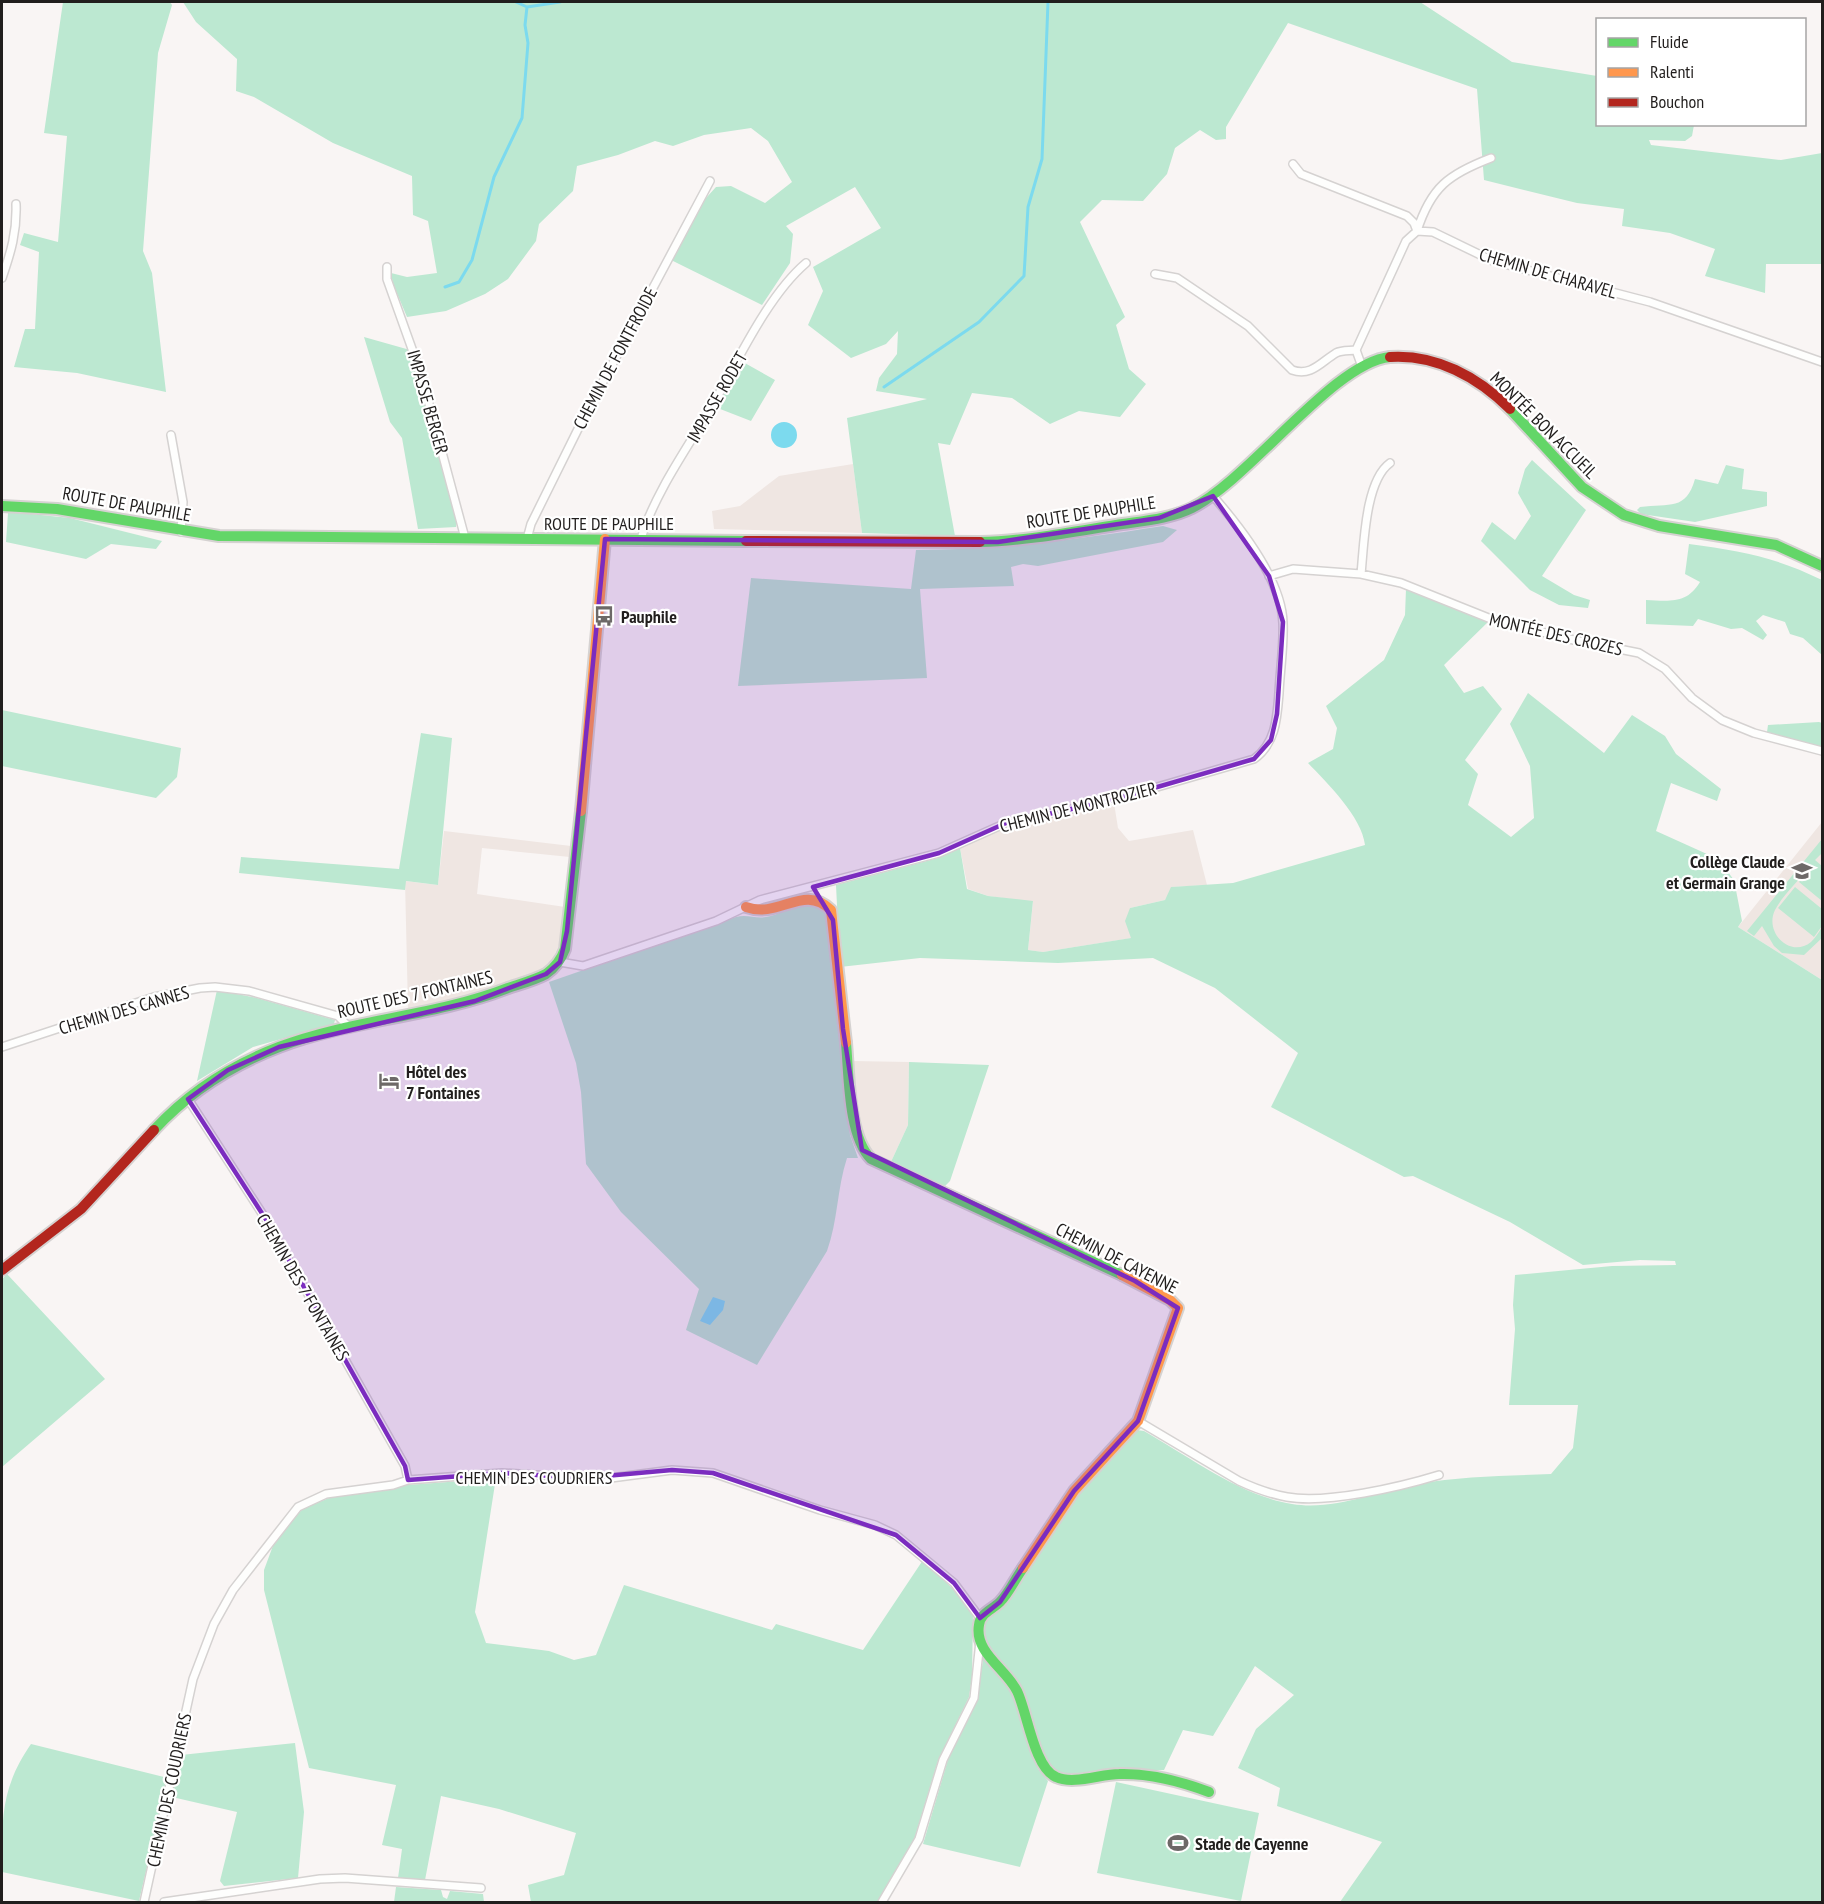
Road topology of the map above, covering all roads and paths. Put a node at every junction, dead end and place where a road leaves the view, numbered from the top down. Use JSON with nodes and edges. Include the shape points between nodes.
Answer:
{"nodes":[{"id":1,"x":1491,"y":158,"type":"dead end"},
{"id":2,"x":1293,"y":164,"type":"dead end"},
{"id":3,"x":710,"y":181,"type":"dead end"},
{"id":4,"x":16,"y":204,"type":"dead end"},
{"id":5,"x":1417,"y":231,"type":"junction"},
{"id":6,"x":806,"y":263,"type":"dead end"},
{"id":7,"x":387,"y":267,"type":"dead end"},
{"id":8,"x":1155,"y":274,"type":"dead end"},
{"id":9,"x":2,"y":278,"type":"edge"},
{"id":10,"x":1356,"y":350,"type":"junction"},
{"id":11,"x":1822,"y":363,"type":"edge"},
{"id":12,"x":1361,"y":364,"type":"junction"},
{"id":13,"x":171,"y":435,"type":"dead end"},
{"id":14,"x":1390,"y":463,"type":"dead end"},
{"id":15,"x":1213,"y":496,"type":"junction"},
{"id":16,"x":2,"y":506,"type":"edge"},
{"id":17,"x":181,"y":532,"type":"junction"},
{"id":18,"x":465,"y":538,"type":"junction"},
{"id":19,"x":527,"y":538,"type":"junction"},
{"id":20,"x":605,"y":539,"type":"junction"},
{"id":21,"x":641,"y":540,"type":"junction"},
{"id":22,"x":1822,"y":566,"type":"edge"},
{"id":23,"x":1361,"y":574,"type":"junction"},
{"id":24,"x":1269,"y":576,"type":"junction"},
{"id":25,"x":1822,"y":751,"type":"edge"},
{"id":26,"x":746,"y":907,"type":"junction"},
{"id":27,"x":560,"y":962,"type":"junction"},
{"id":28,"x":349,"y":1027,"type":"junction"},
{"id":29,"x":2,"y":1047,"type":"edge"},
{"id":30,"x":188,"y":1099,"type":"junction"},
{"id":31,"x":2,"y":1270,"type":"edge"},
{"id":32,"x":1138,"y":1421,"type":"junction"},
{"id":33,"x":1439,"y":1475,"type":"dead end"},
{"id":34,"x":408,"y":1480,"type":"junction"},
{"id":35,"x":980,"y":1618,"type":"junction"},
{"id":36,"x":980,"y":1641,"type":"junction"},
{"id":37,"x":1209,"y":1792,"type":"dead end"},
{"id":38,"x":481,"y":1888,"type":"dead end"},
{"id":39,"x":144,"y":1902,"type":"edge"},
{"id":40,"x":164,"y":1902,"type":"edge"},
{"id":41,"x":882,"y":1902,"type":"edge"}],
"edges":[{"from":1,"to":5,"type":"street","via":[[1443,182],[1425,208]]},
{"from":2,"to":5,"type":"street","via":[[1301,174],[1407,216]]},
{"from":3,"to":19,"type":"street","name":"CHEMIN DE FONTFROIDE","via":[[582,421]]},
{"from":4,"to":9,"type":"street","via":[[14,245]]},
{"from":5,"to":10,"type":"street","via":[[1406,241]]},
{"from":5,"to":11,"type":"street","name":"CHEMIN DE CHARAVEL","via":[[1433,232],[1493,261],[1650,302]]},
{"from":6,"to":21,"type":"street","name":"IMPASSE RODET","via":[[793,274],[769,309],[669,480]]},
{"from":7,"to":18,"type":"street","name":"IMPASSE BERGER","via":[[387,279],[421,374]]},
{"from":8,"to":10,"type":"street","via":[[1178,278],[1248,326],[1292,370],[1312,370],[1338,352]]},
{"from":10,"to":12,"type":"street"},
{"from":12,"to":15,"type":"street","name":"MONTÉE BON ACCUEIL"},
{"from":12,"to":22,"type":"street","name":"MONTÉE BON ACCUEIL","via":[[1406,356],[1452,368],[1493,392],[1582,487],[1624,515],[1659,526],[1776,545]]},
{"from":13,"to":17,"type":"street","via":[[183,502]]},
{"from":14,"to":23,"type":"street","via":[[1382,469],[1371,501]]},
{"from":15,"to":21,"type":"street","name":"ROUTE DE PAUPHILE","via":[[1192,508],[1159,518],[998,542]]},
{"from":15,"to":24,"type":"street","name":"CHEMIN DE MONTROZIER"},
{"from":16,"to":17,"type":"street","name":"ROUTE DE PAUPHILE","via":[[63,508]]},
{"from":17,"to":18,"type":"street","name":"ROUTE DE PAUPHILE","via":[[219,536]]},
{"from":18,"to":19,"type":"street","name":"ROUTE DE PAUPHILE"},
{"from":19,"to":20,"type":"street","name":"ROUTE DE PAUPHILE"},
{"from":20,"to":21,"type":"street","name":"ROUTE DE PAUPHILE"},
{"from":20,"to":27,"type":"street","via":[[575,874]]},
{"from":23,"to":24,"type":"street","name":"MONTÉE DES CROZES","via":[[1293,569]]},
{"from":23,"to":25,"type":"street","name":"MONTÉE DES CROZES","via":[[1401,583],[1491,620],[1639,653],[1665,669],[1692,698],[1722,720]]},
{"from":24,"to":26,"type":"street","name":"CHEMIN DE MONTROZIER","via":[[1283,622],[1277,714],[1271,740],[1254,759],[1109,801],[1006,823],[939,853]]},
{"from":26,"to":27,"type":"street","name":"CHEMIN DE MONTROZIER","via":[[583,966]]},
{"from":26,"to":32,"type":"street","name":"CHEMIN DE CAYENNE","via":[[766,912],[812,898],[825,902],[831,910],[855,1127],[862,1150],[871,1159],[1135,1281],[1178,1308]]},
{"from":27,"to":28,"type":"street","name":"ROUTE DES 7 FONTAINES","via":[[546,974],[475,1000]]},
{"from":28,"to":29,"type":"street","name":"CHEMIN DES CANNES","via":[[338,1016],[249,991],[215,987],[154,997]]},
{"from":28,"to":30,"type":"street","name":"ROUTE DES 7 FONTAINES","via":[[252,1058]]},
{"from":30,"to":31,"type":"street","name":"ROUTE DES 7 FONTAINES","via":[[149,1133],[92,1200]]},
{"from":30,"to":34,"type":"street","name":"CHEMIN DES 7 FONTAINES","via":[[265,1218],[405,1466]]},
{"from":32,"to":33,"type":"street","via":[[1239,1480],[1289,1498],[1410,1484]]},
{"from":32,"to":35,"type":"street","name":"CHEMIN DE CAYENNE","via":[[1074,1491],[1000,1602]]},
{"from":34,"to":35,"type":"street","name":"CHEMIN DES COUDRIERS","via":[[502,1473],[611,1478],[672,1470],[729,1477],[896,1535],[954,1583]]},
{"from":34,"to":39,"type":"street","name":"CHEMIN DES COUDRIERS","via":[[307,1501],[288,1516],[233,1590],[214,1624],[193,1679]]},
{"from":35,"to":36,"type":"street"},
{"from":36,"to":37,"type":"street","via":[[1014,1685],[1043,1765],[1054,1777],[1143,1775]]},
{"from":36,"to":41,"type":"street","via":[[974,1698],[943,1760],[919,1839]]},
{"from":38,"to":40,"type":"street","via":[[345,1878]]}]}
